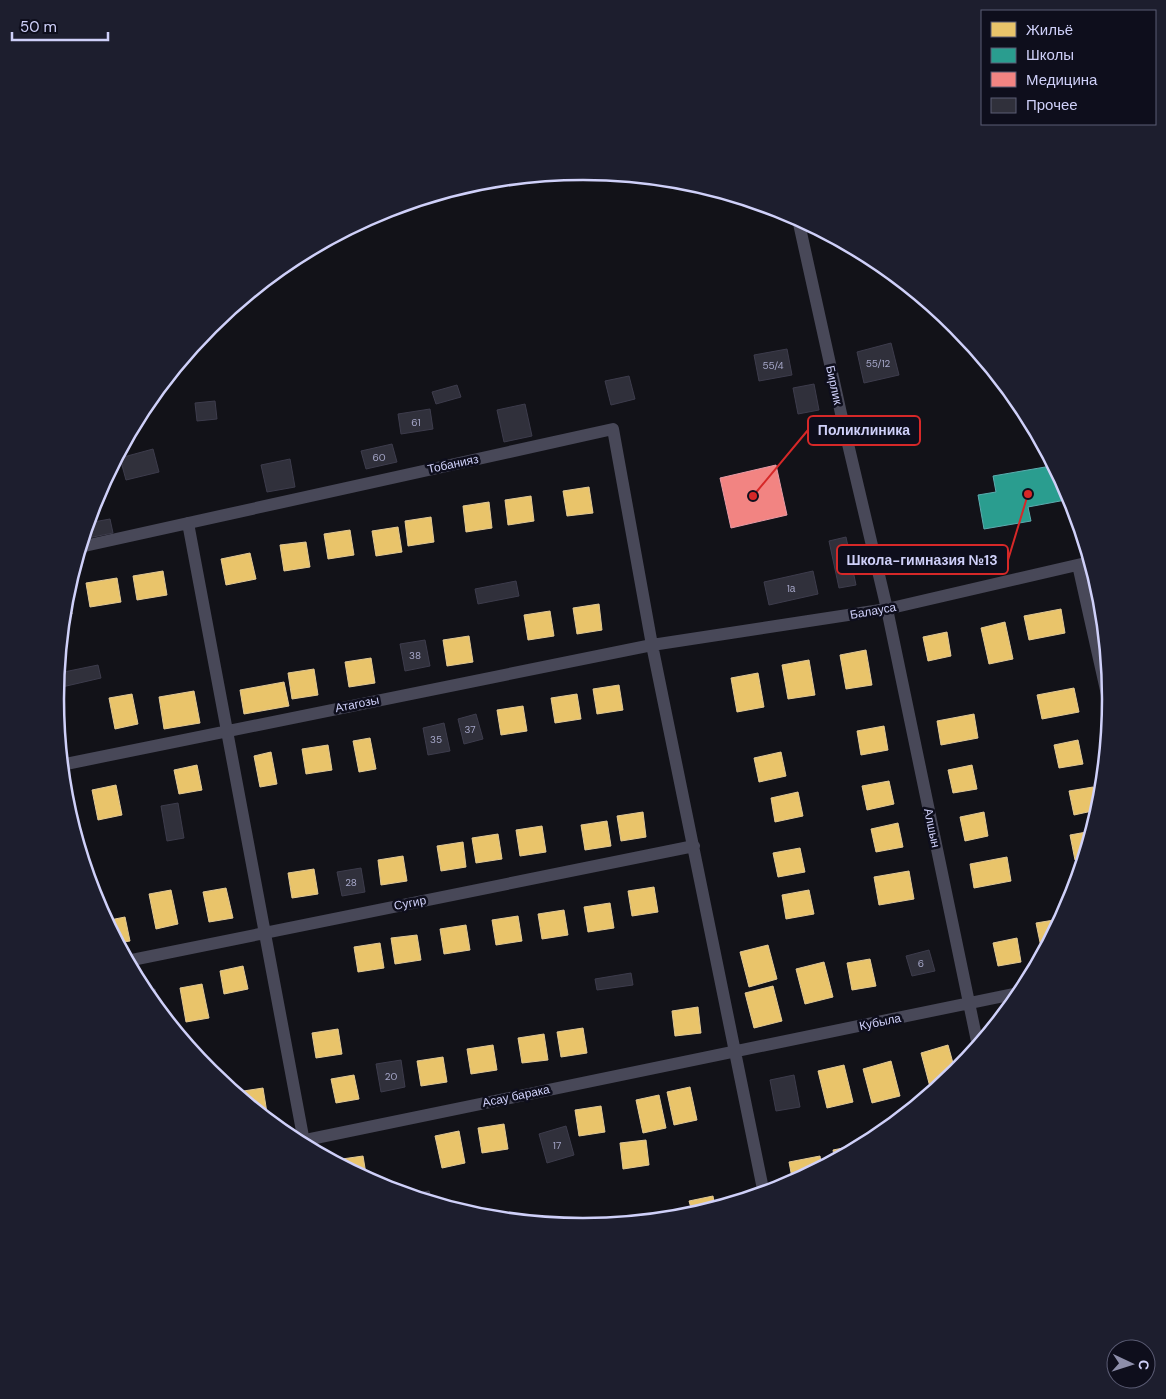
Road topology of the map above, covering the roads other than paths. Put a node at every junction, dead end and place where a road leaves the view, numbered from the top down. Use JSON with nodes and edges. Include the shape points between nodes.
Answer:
{"nodes":[{"id":1,"x":800,"y":228,"type":"edge"},
{"id":2,"x":188,"y":523,"type":"junction"},
{"id":3,"x":87,"y":545,"type":"edge"},
{"id":4,"x":1084,"y":564,"type":"edge"},
{"id":5,"x":887,"y":609,"type":"junction"},
{"id":6,"x":652,"y":645,"type":"junction"},
{"id":7,"x":1100,"y":651,"type":"edge"},
{"id":8,"x":227,"y":730,"type":"junction"},
{"id":9,"x":68,"y":764,"type":"edge"},
{"id":10,"x":694,"y":846,"type":"junction"},
{"id":11,"x":265,"y":932,"type":"junction"},
{"id":12,"x":133,"y":960,"type":"edge"},
{"id":13,"x":1010,"y":995,"type":"edge"},
{"id":14,"x":968,"y":1004,"type":"junction"},
{"id":15,"x":976,"y":1038,"type":"edge"},
{"id":16,"x":737,"y":1051,"type":"junction"},
{"id":17,"x":301,"y":1135,"type":"edge"},
{"id":18,"x":311,"y":1141,"type":"edge"},
{"id":19,"x":763,"y":1186,"type":"edge"}],
"edges":[{"from":1,"to":5,"type":"street","name":"Бирлик"},
{"from":2,"to":3,"type":"street","name":"Тобанияз"},
{"from":2,"to":6,"type":"street","name":"Тобанияз","via":[[613,429]]},
{"from":2,"to":8,"type":"street"},
{"from":4,"to":5,"type":"street","name":"Балауса"},
{"from":4,"to":7,"type":"street"},
{"from":5,"to":6,"type":"street","name":"Балауса"},
{"from":5,"to":14,"type":"street","name":"Алшын"},
{"from":6,"to":8,"type":"street","name":"Атагозы"},
{"from":6,"to":10,"type":"street"},
{"from":8,"to":9,"type":"street","name":"Атагозы"},
{"from":8,"to":11,"type":"street"},
{"from":10,"to":11,"type":"street","name":"Сугир"},
{"from":10,"to":16,"type":"street"},
{"from":11,"to":12,"type":"street","name":"Сугир"},
{"from":11,"to":17,"type":"street"},
{"from":13,"to":14,"type":"street","name":"Кубыла"},
{"from":14,"to":15,"type":"street","name":"Алшын"},
{"from":14,"to":16,"type":"street","name":"Кубыла"},
{"from":16,"to":18,"type":"street","name":"Асау барака"},
{"from":16,"to":19,"type":"street"}]}
